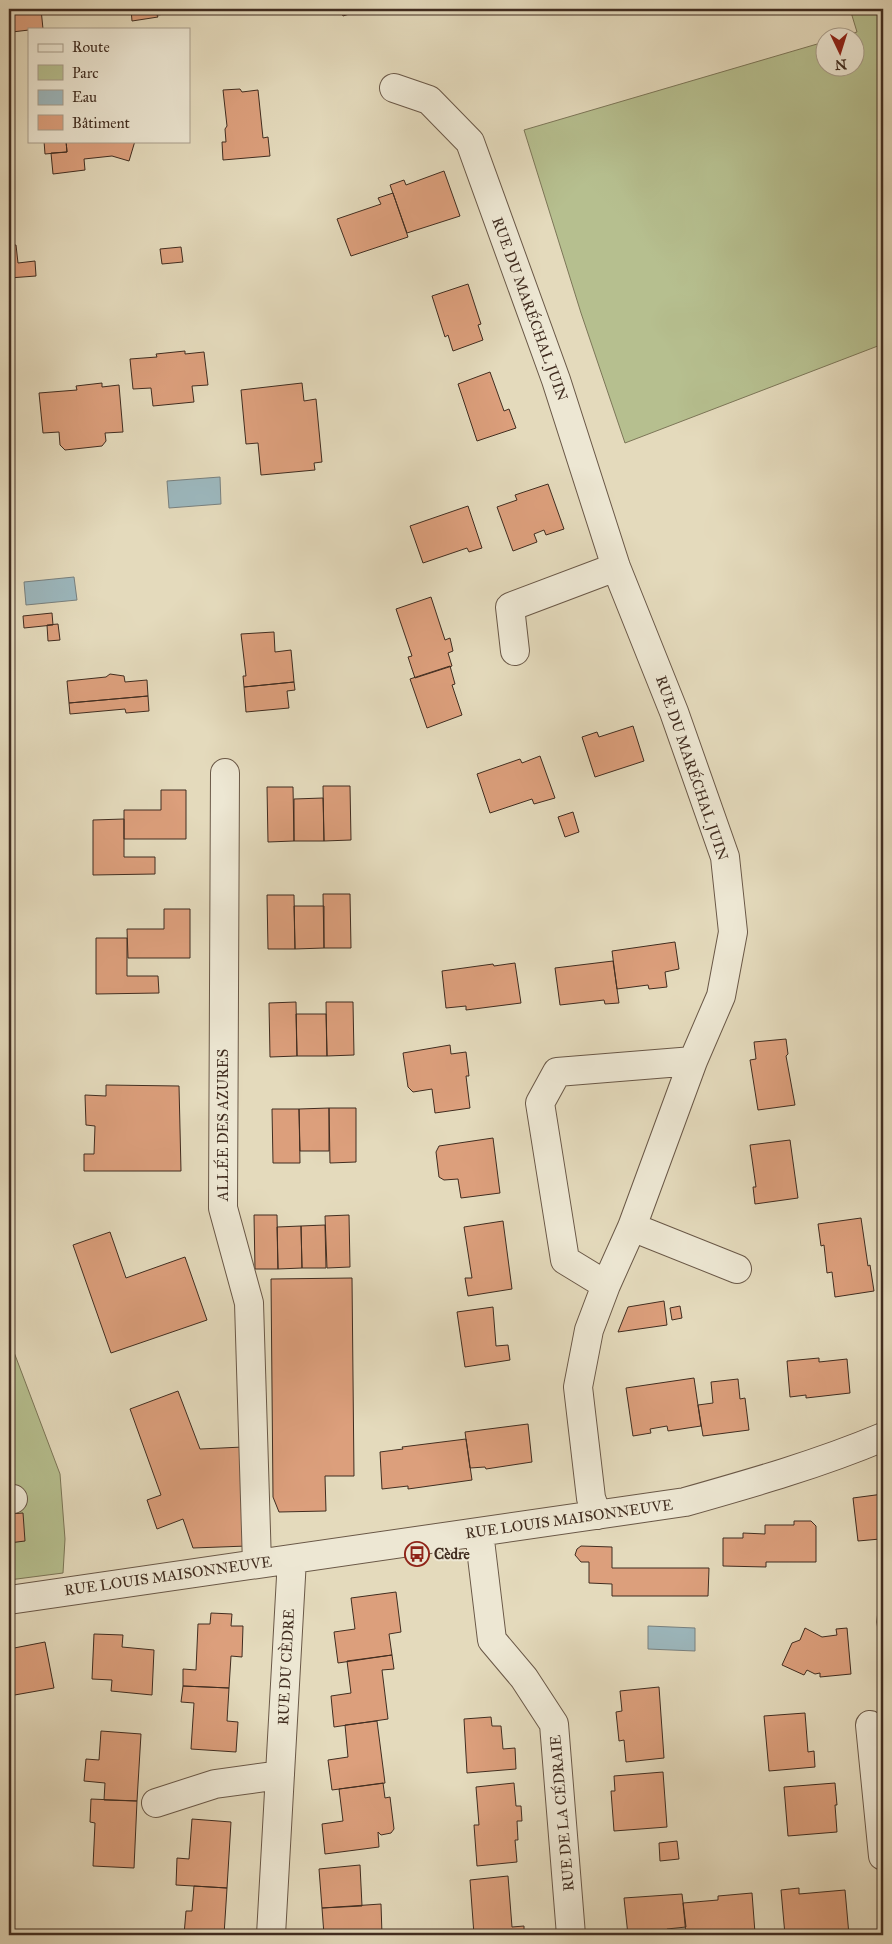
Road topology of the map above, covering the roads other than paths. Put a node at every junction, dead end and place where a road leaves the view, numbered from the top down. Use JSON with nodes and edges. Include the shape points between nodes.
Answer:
{"nodes":[{"id":1,"x":394,"y":88,"type":"dead end"},
{"id":2,"x":616,"y":567,"type":"junction"},
{"id":3,"x":515,"y":651,"type":"dead end"},
{"id":4,"x":225,"y":773,"type":"dead end"},
{"id":5,"x":693,"y":1061,"type":"junction"},
{"id":6,"x":632,"y":1227,"type":"junction"},
{"id":7,"x":737,"y":1268,"type":"dead end"},
{"id":8,"x":606,"y":1285,"type":"junction"},
{"id":9,"x":883,"y":1437,"type":"edge"},
{"id":10,"x":597,"y":1515,"type":"junction"},
{"id":11,"x":479,"y":1532,"type":"junction"},
{"id":12,"x":292,"y":1559,"type":"junction"},
{"id":13,"x":257,"y":1564,"type":"junction"},
{"id":14,"x":9,"y":1600,"type":"edge"},
{"id":15,"x":870,"y":1725,"type":"dead end"},
{"id":16,"x":280,"y":1775,"type":"junction"},
{"id":17,"x":156,"y":1803,"type":"dead end"},
{"id":18,"x":883,"y":1856,"type":"edge"},
{"id":19,"x":271,"y":1935,"type":"edge"},
{"id":20,"x":571,"y":1935,"type":"edge"}],
"edges":[{"from":1,"to":2,"type":"street","name":"RUE DU MARÉCHAL JUIN","via":[[429,100],[470,142],[556,380]]},
{"from":2,"to":3,"type":"street","via":[[510,607]]},
{"from":2,"to":5,"type":"street","name":"RUE DU MARÉCHAL JUIN","via":[[674,712],[725,857],[733,932],[721,996]]},
{"from":4,"to":13,"type":"street","name":"ALLÉE DES AZURES","via":[[223,1208],[249,1303]]},
{"from":5,"to":6,"type":"street","name":"RUE DU MARÉCHAL JUIN"},
{"from":5,"to":8,"type":"street","via":[[557,1072],[540,1103],[565,1260]]},
{"from":6,"to":7,"type":"street"},
{"from":6,"to":8,"type":"street","name":"RUE DU MARÉCHAL JUIN"},
{"from":8,"to":10,"type":"street","name":"RUE DU MARÉCHAL JUIN","via":[[589,1330],[578,1387]]},
{"from":9,"to":10,"type":"street","name":"RUE LOUIS MAISONNEUVE","via":[[770,1478],[685,1502]]},
{"from":10,"to":11,"type":"street","name":"RUE LOUIS MAISONNEUVE"},
{"from":11,"to":12,"type":"street","name":"RUE LOUIS MAISONNEUVE"},
{"from":11,"to":20,"type":"street","name":"RUE DE LA CÉDRAIE","via":[[492,1640],[524,1678],[554,1724]]},
{"from":12,"to":13,"type":"street","name":"RUE LOUIS MAISONNEUVE"},
{"from":12,"to":16,"type":"street","name":"RUE DU CÈDRE"},
{"from":13,"to":14,"type":"street","name":"RUE LOUIS MAISONNEUVE"},
{"from":15,"to":18,"type":"street"},
{"from":16,"to":17,"type":"street","via":[[215,1784]]},
{"from":16,"to":19,"type":"street","name":"RUE DU CÈDRE"}]}
